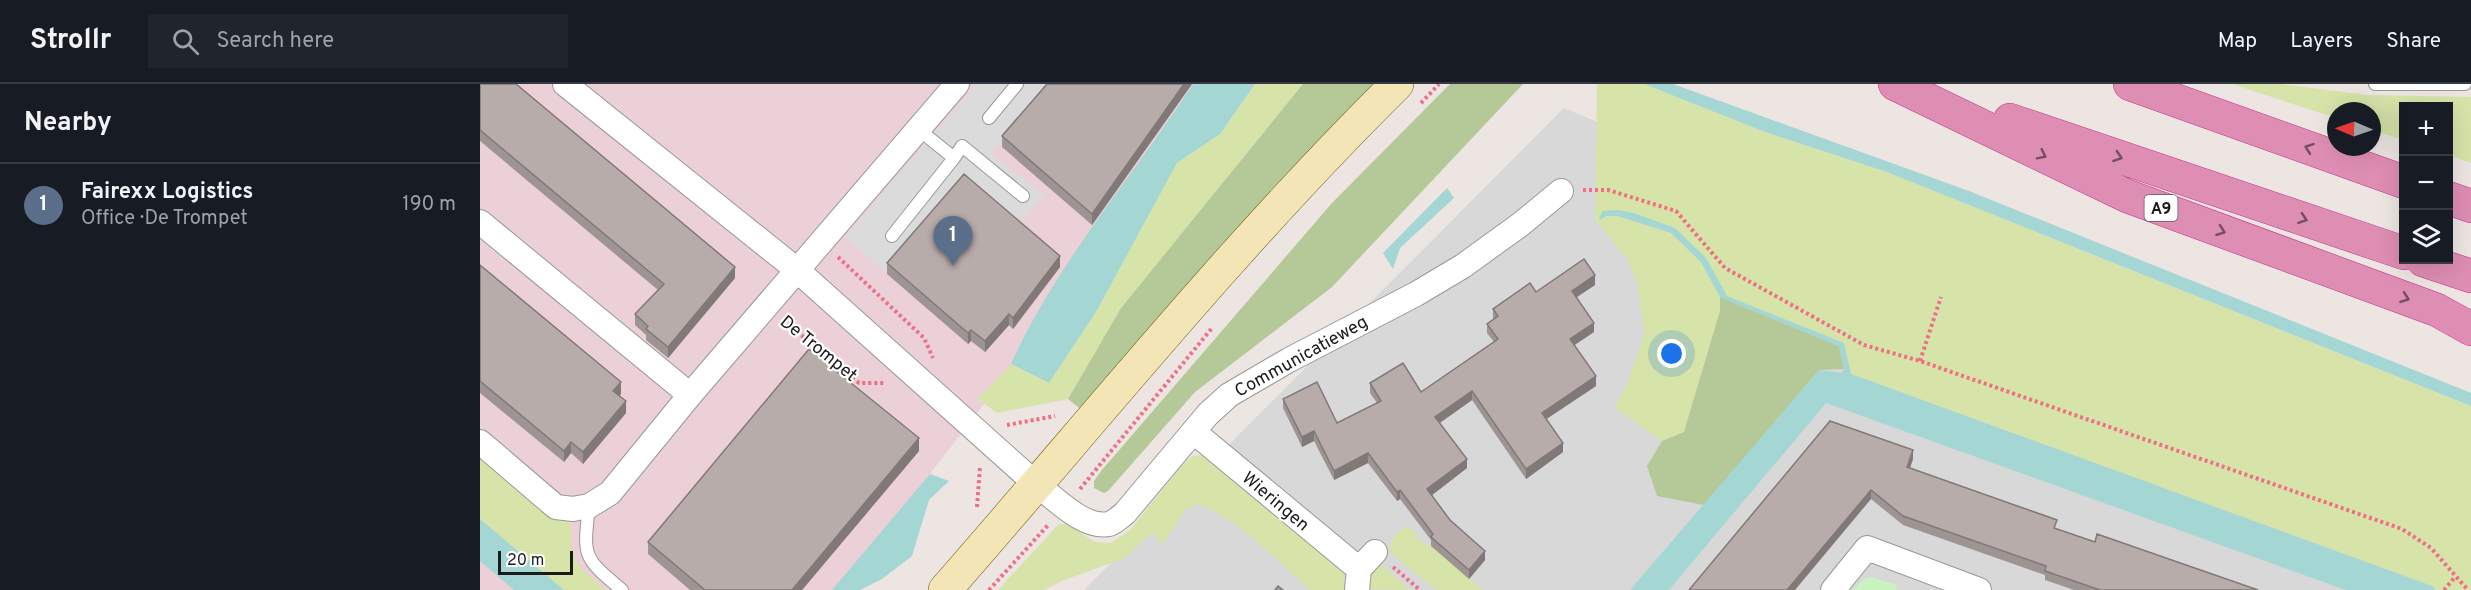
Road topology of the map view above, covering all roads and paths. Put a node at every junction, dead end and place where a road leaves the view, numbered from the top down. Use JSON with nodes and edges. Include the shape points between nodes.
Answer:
{"nodes":[{"id":1,"x":565,"y":84,"type":"edge"},
{"id":2,"x":957,"y":84,"type":"edge"},
{"id":3,"x":1017,"y":84,"type":"edge"},
{"id":4,"x":1439,"y":84,"type":"edge"},
{"id":5,"x":1895,"y":84,"type":"edge"},
{"id":6,"x":1904,"y":84,"type":"edge"},
{"id":7,"x":2130,"y":84,"type":"edge"},
{"id":8,"x":2375,"y":84,"type":"edge"},
{"id":9,"x":2465,"y":84,"type":"edge"},
{"id":10,"x":1406,"y":96,"type":"edge"},
{"id":11,"x":989,"y":118,"type":"dead end"},
{"id":12,"x":918,"y":129,"type":"junction"},
{"id":13,"x":954,"y":158,"type":"junction"},
{"id":14,"x":2399,"y":181,"type":"edge"},
{"id":15,"x":1561,"y":191,"type":"joint"},
{"id":16,"x":1023,"y":196,"type":"dead end"},
{"id":17,"x":2453,"y":200,"type":"edge"},
{"id":18,"x":2471,"y":206,"type":"edge"},
{"id":19,"x":480,"y":222,"type":"edge"},
{"id":20,"x":892,"y":237,"type":"dead end"},
{"id":21,"x":822,"y":241,"type":"junction"},
{"id":22,"x":2399,"y":252,"type":"edge"},
{"id":23,"x":2435,"y":264,"type":"edge"},
{"id":24,"x":797,"y":270,"type":"junction"},
{"id":25,"x":2471,"y":276,"type":"edge"},
{"id":26,"x":1941,"y":297,"type":"dead end"},
{"id":27,"x":767,"y":306,"type":"junction"},
{"id":28,"x":1219,"y":320,"type":"dead end"},
{"id":29,"x":2471,"y":329,"type":"edge"},
{"id":30,"x":1920,"y":361,"type":"junction"},
{"id":31,"x":937,"y":367,"type":"dead end"},
{"id":32,"x":891,"y":382,"type":"dead end"},
{"id":33,"x":690,"y":395,"type":"junction"},
{"id":34,"x":996,"y":423,"type":"dead end"},
{"id":35,"x":1085,"y":430,"type":"junction"},
{"id":36,"x":1194,"y":432,"type":"junction"},
{"id":37,"x":480,"y":442,"type":"edge"},
{"id":38,"x":1108,"y":454,"type":"junction"},
{"id":39,"x":980,"y":462,"type":"dead end"},
{"id":40,"x":1037,"y":485,"type":"junction"},
{"id":41,"x":1073,"y":497,"type":"junction"},
{"id":42,"x":589,"y":506,"type":"junction"},
{"id":43,"x":993,"y":536,"type":"junction"},
{"id":44,"x":1017,"y":559,"type":"junction"},
{"id":45,"x":1364,"y":570,"type":"edge"},
{"id":46,"x":2455,"y":577,"type":"junction"},
{"id":47,"x":2446,"y":588,"type":"edge"},
{"id":48,"x":622,"y":590,"type":"edge"},
{"id":49,"x":945,"y":590,"type":"edge"},
{"id":50,"x":989,"y":590,"type":"edge"},
{"id":51,"x":1420,"y":590,"type":"edge"},
{"id":52,"x":1833,"y":590,"type":"edge"},
{"id":53,"x":1979,"y":590,"type":"edge"},
{"id":54,"x":2468,"y":590,"type":"edge"}],
"edges":[{"from":1,"to":24,"type":"street"},
{"from":2,"to":12,"type":"street","name":"De Trompet"},
{"from":3,"to":11,"type":"lane"},
{"from":4,"to":10,"type":"path"},
{"from":5,"to":29,"type":"highway","number":"A9","one_way":true,"via":[[2127,196],[2437,310]]},
{"from":6,"to":22,"type":"highway","number":"A9","one_way":true},
{"from":14,"to":7,"type":"highway","one_way":true},
{"from":8,"to":9,"type":"lane"},
{"from":10,"to":35,"type":"street","via":[[1313,170]]},
{"from":12,"to":13,"type":"lane"},
{"from":12,"to":21,"type":"street","name":"De Trompet"},
{"from":13,"to":16,"type":"lane","via":[[962,146]]},
{"from":13,"to":20,"type":"lane"},
{"from":15,"to":30,"type":"path","via":[[1608,190],[1676,211],[1725,268],[1864,345]]},
{"from":15,"to":36,"type":"street","name":"Communicatieweg","via":[[1462,266],[1229,395]]},
{"from":17,"to":18,"type":"highway"},
{"from":19,"to":33,"type":"street"},
{"from":21,"to":24,"type":"street","name":"De Trompet"},
{"from":21,"to":31,"type":"path","via":[[924,338]]},
{"from":23,"to":25,"type":"highway"},
{"from":24,"to":27,"type":"street","name":"De Trompet"},
{"from":24,"to":40,"type":"street"},
{"from":26,"to":30,"type":"path"},
{"from":27,"to":32,"type":"path","name":"De Trompet","via":[[859,383]]},
{"from":27,"to":33,"type":"street","name":"De Trompet"},
{"from":28,"to":38,"type":"path"},
{"from":30,"to":46,"type":"path","via":[[2402,529],[2431,548]]},
{"from":33,"to":42,"type":"street","name":"De Trompet","via":[[610,493]]},
{"from":34,"to":35,"type":"path","via":[[1007,425],[1056,416],[1068,418]]},
{"from":35,"to":38,"type":"path"},
{"from":35,"to":40,"type":"street"},
{"from":36,"to":41,"type":"street","name":"Communicatieweg","via":[[1112,524],[1087,521]]},
{"from":36,"to":45,"type":"street","name":"Wieringen"},
{"from":37,"to":42,"type":"street","via":[[556,507]]},
{"from":38,"to":41,"type":"path"},
{"from":39,"to":43,"type":"path","via":[[977,522]]},
{"from":40,"to":41,"type":"street","name":"Communicatieweg"},
{"from":40,"to":43,"type":"street"},
{"from":41,"to":44,"type":"path"},
{"from":42,"to":48,"type":"lane","via":[[585,543],[591,564]]},
{"from":43,"to":44,"type":"path"},
{"from":43,"to":49,"type":"street"},
{"from":44,"to":50,"type":"path"},
{"from":45,"to":51,"type":"path"},
{"from":46,"to":47,"type":"path"},
{"from":46,"to":54,"type":"path"},
{"from":52,"to":53,"type":"street","via":[[1867,548]]}]}
